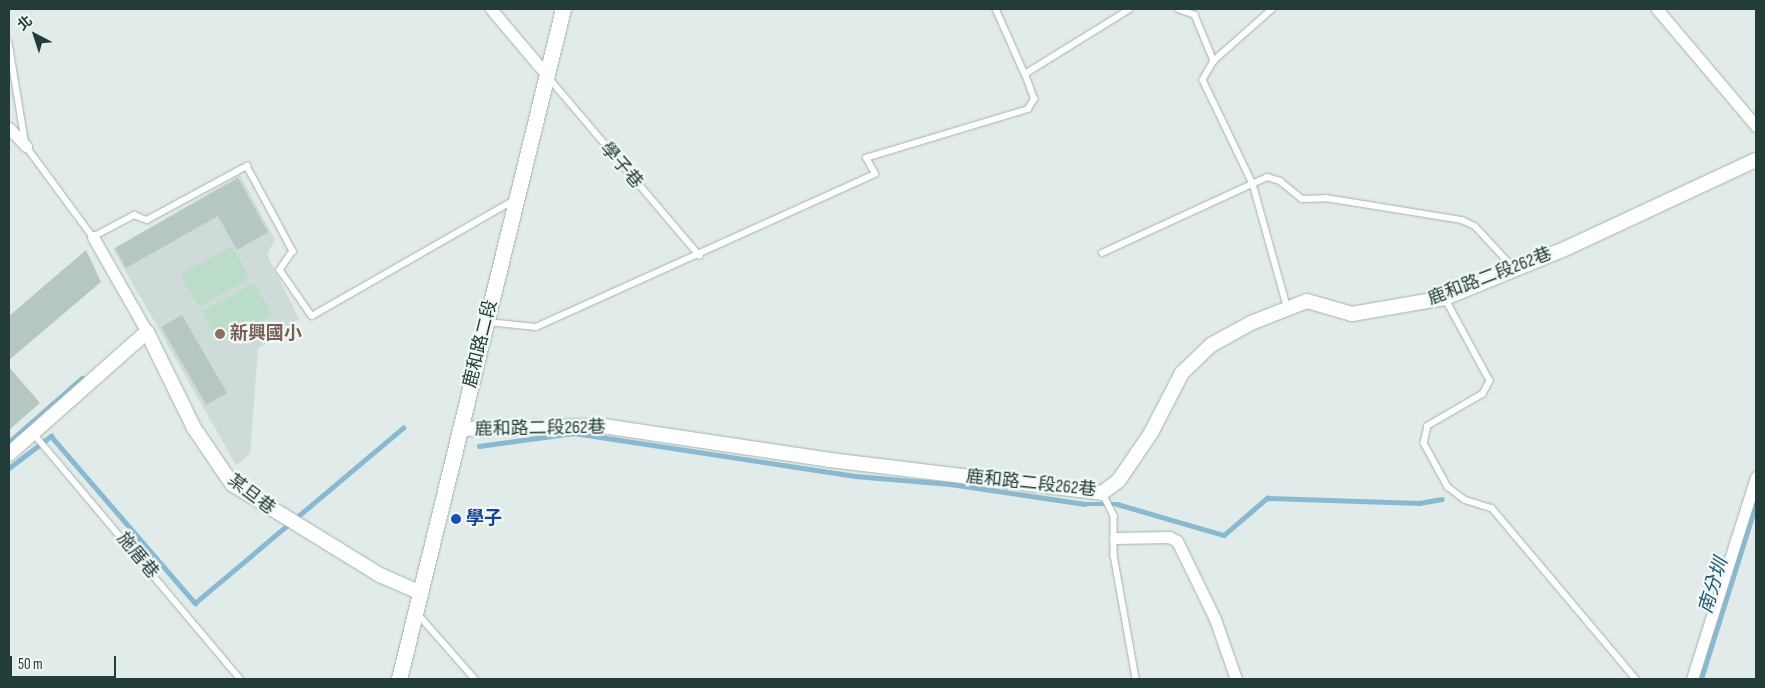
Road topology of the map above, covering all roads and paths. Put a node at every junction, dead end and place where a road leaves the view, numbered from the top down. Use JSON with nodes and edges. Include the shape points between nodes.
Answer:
{"nodes":[{"id":1,"x":491,"y":9,"type":"edge"},
{"id":2,"x":563,"y":9,"type":"edge"},
{"id":3,"x":996,"y":9,"type":"edge"},
{"id":4,"x":1130,"y":9,"type":"edge"},
{"id":5,"x":1178,"y":9,"type":"edge"},
{"id":6,"x":1273,"y":9,"type":"edge"},
{"id":7,"x":1657,"y":9,"type":"edge"},
{"id":8,"x":9,"y":43,"type":"edge"},
{"id":9,"x":1214,"y":61,"type":"junction"},
{"id":10,"x":546,"y":74,"type":"junction"},
{"id":11,"x":1025,"y":74,"type":"junction"},
{"id":12,"x":1756,"y":126,"type":"edge"},
{"id":13,"x":9,"y":128,"type":"edge"},
{"id":14,"x":26,"y":146,"type":"junction"},
{"id":15,"x":1756,"y":160,"type":"edge"},
{"id":16,"x":1253,"y":184,"type":"junction"},
{"id":17,"x":518,"y":197,"type":"junction"},
{"id":18,"x":93,"y":237,"type":"junction"},
{"id":19,"x":1102,"y":253,"type":"dead end"},
{"id":20,"x":700,"y":256,"type":"junction"},
{"id":21,"x":1516,"y":270,"type":"junction"},
{"id":22,"x":1445,"y":298,"type":"junction"},
{"id":23,"x":1287,"y":306,"type":"junction"},
{"id":24,"x":486,"y":322,"type":"junction"},
{"id":25,"x":147,"y":332,"type":"junction"},
{"id":26,"x":460,"y":430,"type":"junction"},
{"id":27,"x":33,"y":433,"type":"junction"},
{"id":28,"x":9,"y":454,"type":"edge"},
{"id":29,"x":1756,"y":478,"type":"edge"},
{"id":30,"x":1102,"y":493,"type":"junction"},
{"id":31,"x":1115,"y":538,"type":"junction"},
{"id":32,"x":421,"y":593,"type":"junction"},
{"id":33,"x":417,"y":613,"type":"junction"},
{"id":34,"x":240,"y":679,"type":"edge"},
{"id":35,"x":399,"y":679,"type":"edge"},
{"id":36,"x":475,"y":679,"type":"edge"},
{"id":37,"x":1136,"y":679,"type":"edge"},
{"id":38,"x":1236,"y":679,"type":"edge"},
{"id":39,"x":1636,"y":679,"type":"edge"},
{"id":40,"x":1692,"y":679,"type":"edge"}],
"edges":[{"from":1,"to":10,"type":"street"},
{"from":2,"to":10,"type":"main road","name":"鹿和路二段"},
{"from":3,"to":11,"type":"lane"},
{"from":4,"to":11,"type":"lane"},
{"from":5,"to":9,"type":"lane","via":[[1194,15]]},
{"from":6,"to":9,"type":"lane"},
{"from":7,"to":12,"type":"street"},
{"from":8,"to":14,"type":"lane"},
{"from":9,"to":16,"type":"lane","via":[[1203,80]]},
{"from":10,"to":17,"type":"main road","name":"鹿和路二段"},
{"from":10,"to":20,"type":"lane","name":"學子巷"},
{"from":11,"to":20,"type":"lane","via":[[1034,99],[1028,109],[866,158],[875,174]]},
{"from":13,"to":14,"type":"street"},
{"from":14,"to":18,"type":"lane"},
{"from":15,"to":21,"type":"street","name":"鹿和路二段262巷"},
{"from":16,"to":19,"type":"lane"},
{"from":16,"to":21,"type":"lane","via":[[1267,177],[1280,181],[1302,199],[1326,198],[1462,220],[1476,226]]},
{"from":16,"to":23,"type":"lane"},
{"from":17,"to":18,"type":"lane","via":[[498,213],[312,316],[280,270],[293,251],[247,166],[147,220],[134,215]]},
{"from":17,"to":24,"type":"main road","name":"鹿和路二段"},
{"from":18,"to":25,"type":"street"},
{"from":20,"to":24,"type":"lane","via":[[536,327]]},
{"from":21,"to":22,"type":"street","name":"鹿和路二段262巷"},
{"from":22,"to":23,"type":"street","name":"鹿和路二段262巷","via":[[1352,314],[1318,302]]},
{"from":22,"to":39,"type":"lane","via":[[1490,381],[1483,394],[1428,426],[1424,442],[1448,487],[1465,500],[1492,508]]},
{"from":23,"to":30,"type":"street","name":"鹿和路二段262巷","via":[[1212,345],[1182,373],[1170,403],[1120,480]]},
{"from":24,"to":26,"type":"main road","name":"鹿和路二段"},
{"from":25,"to":27,"type":"street"},
{"from":25,"to":32,"type":"street","name":"某旦巷","via":[[194,428],[232,484],[380,575]]},
{"from":26,"to":30,"type":"street","name":"鹿和路二段262巷","via":[[603,426],[830,460]]},
{"from":26,"to":32,"type":"main road","name":"鹿和路二段"},
{"from":27,"to":28,"type":"street"},
{"from":27,"to":34,"type":"lane","name":"施厝巷"},
{"from":29,"to":40,"type":"street"},
{"from":30,"to":31,"type":"lane","via":[[1114,516]]},
{"from":31,"to":37,"type":"lane"},
{"from":31,"to":38,"type":"street","via":[[1169,537],[1177,541],[1215,619]]},
{"from":32,"to":33,"type":"main road","name":"鹿和路二段"},
{"from":33,"to":35,"type":"main road","name":"鹿和路二段"},
{"from":33,"to":36,"type":"lane"}]}
